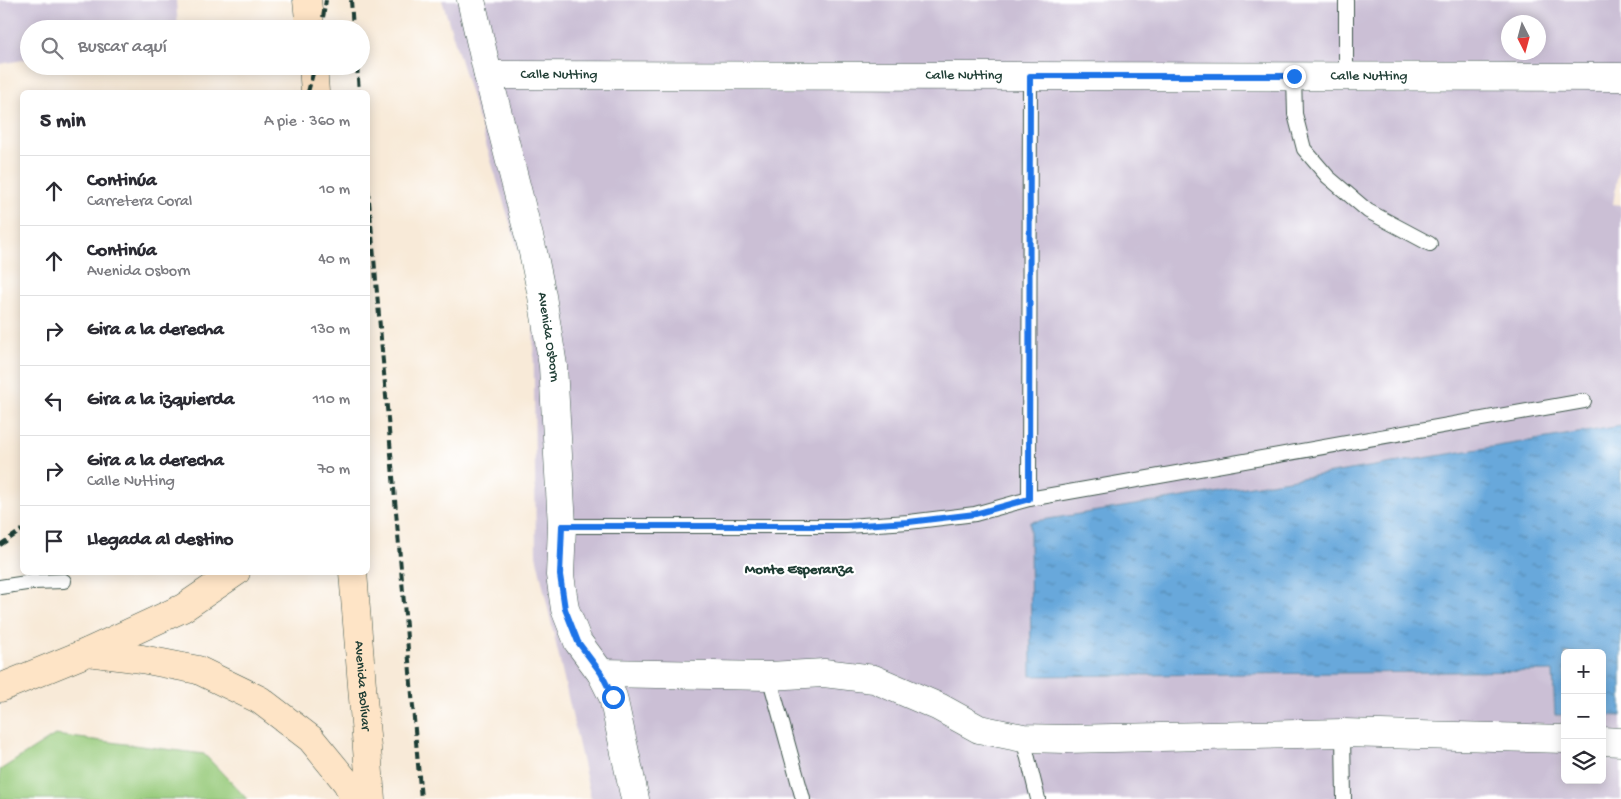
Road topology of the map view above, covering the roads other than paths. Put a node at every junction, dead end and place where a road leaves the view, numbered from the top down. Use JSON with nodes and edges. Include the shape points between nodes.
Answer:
{"nodes":[{"id":1,"x":307,"y":0,"type":"edge"},
{"id":2,"x":471,"y":0,"type":"edge"},
{"id":3,"x":1346,"y":0,"type":"edge"},
{"id":4,"x":309,"y":20,"type":"edge"},
{"id":5,"x":314,"y":75,"type":"edge"},
{"id":6,"x":488,"y":75,"type":"junction"},
{"id":7,"x":1030,"y":76,"type":"junction"},
{"id":8,"x":1294,"y":76,"type":"junction"},
{"id":9,"x":1346,"y":76,"type":"junction"},
{"id":10,"x":1621,"y":77,"type":"edge"},
{"id":11,"x":315,"y":90,"type":"edge"},
{"id":12,"x":1430,"y":244,"type":"dead end"},
{"id":13,"x":1584,"y":401,"type":"dead end"},
{"id":14,"x":1029,"y":499,"type":"junction"},
{"id":15,"x":562,"y":526,"type":"junction"},
{"id":16,"x":232,"y":575,"type":"edge"},
{"id":17,"x":353,"y":575,"type":"edge"},
{"id":18,"x":64,"y":581,"type":"dead end"},
{"id":19,"x":0,"y":587,"type":"edge"},
{"id":20,"x":88,"y":652,"type":"junction"},
{"id":21,"x":601,"y":673,"type":"junction"},
{"id":22,"x":769,"y":676,"type":"junction"},
{"id":23,"x":0,"y":688,"type":"edge"},
{"id":24,"x":1343,"y":733,"type":"junction"},
{"id":25,"x":1023,"y":738,"type":"junction"},
{"id":26,"x":1561,"y":739,"type":"edge"},
{"id":27,"x":1606,"y":741,"type":"edge"},
{"id":28,"x":1621,"y":742,"type":"edge"},
{"id":29,"x":354,"y":799,"type":"edge"},
{"id":30,"x":371,"y":799,"type":"edge"},
{"id":31,"x":635,"y":799,"type":"edge"},
{"id":32,"x":803,"y":799,"type":"edge"},
{"id":33,"x":1038,"y":799,"type":"edge"},
{"id":34,"x":1344,"y":799,"type":"edge"}],
"edges":[{"from":1,"to":4,"type":"main road"},
{"from":2,"to":6,"type":"street","name":"Avenida Osborn"},
{"from":3,"to":9,"type":"lane"},
{"from":5,"to":11,"type":"main road"},
{"from":6,"to":7,"type":"street","name":"Calle Nutting"},
{"from":6,"to":15,"type":"street","name":"Avenida Osborn","via":[[542,296],[553,366]]},
{"from":7,"to":8,"type":"street","name":"Calle Nutting"},
{"from":7,"to":14,"type":"lane"},
{"from":8,"to":9,"type":"street","name":"Calle Nutting"},
{"from":8,"to":12,"type":"lane","via":[[1295,114],[1304,148],[1328,177],[1368,211]]},
{"from":9,"to":10,"type":"street","name":"Calle Nutting"},
{"from":13,"to":14,"type":"lane"},
{"from":14,"to":15,"type":"lane","via":[[975,514],[846,526]]},
{"from":15,"to":21,"type":"street","name":"Avenida Osborn","via":[[560,575],[565,609],[578,642]]},
{"from":16,"to":20,"type":"main road","via":[[183,608]]},
{"from":17,"to":30,"type":"main road","name":"Avenida Bolívar"},
{"from":18,"to":19,"type":"lane"},
{"from":20,"to":23,"type":"main road"},
{"from":20,"to":29,"type":"main road","via":[[198,670],[260,700],[311,739],[347,783]]},
{"from":21,"to":22,"type":"street"},
{"from":21,"to":31,"type":"street","name":"Avenida Osborn","via":[[613,697]]},
{"from":22,"to":25,"type":"street","via":[[824,673],[874,679],[939,707],[979,729]]},
{"from":22,"to":32,"type":"lane"},
{"from":24,"to":25,"type":"street"},
{"from":24,"to":26,"type":"street"},
{"from":24,"to":34,"type":"lane"},
{"from":25,"to":33,"type":"lane"},
{"from":27,"to":28,"type":"street"}]}
